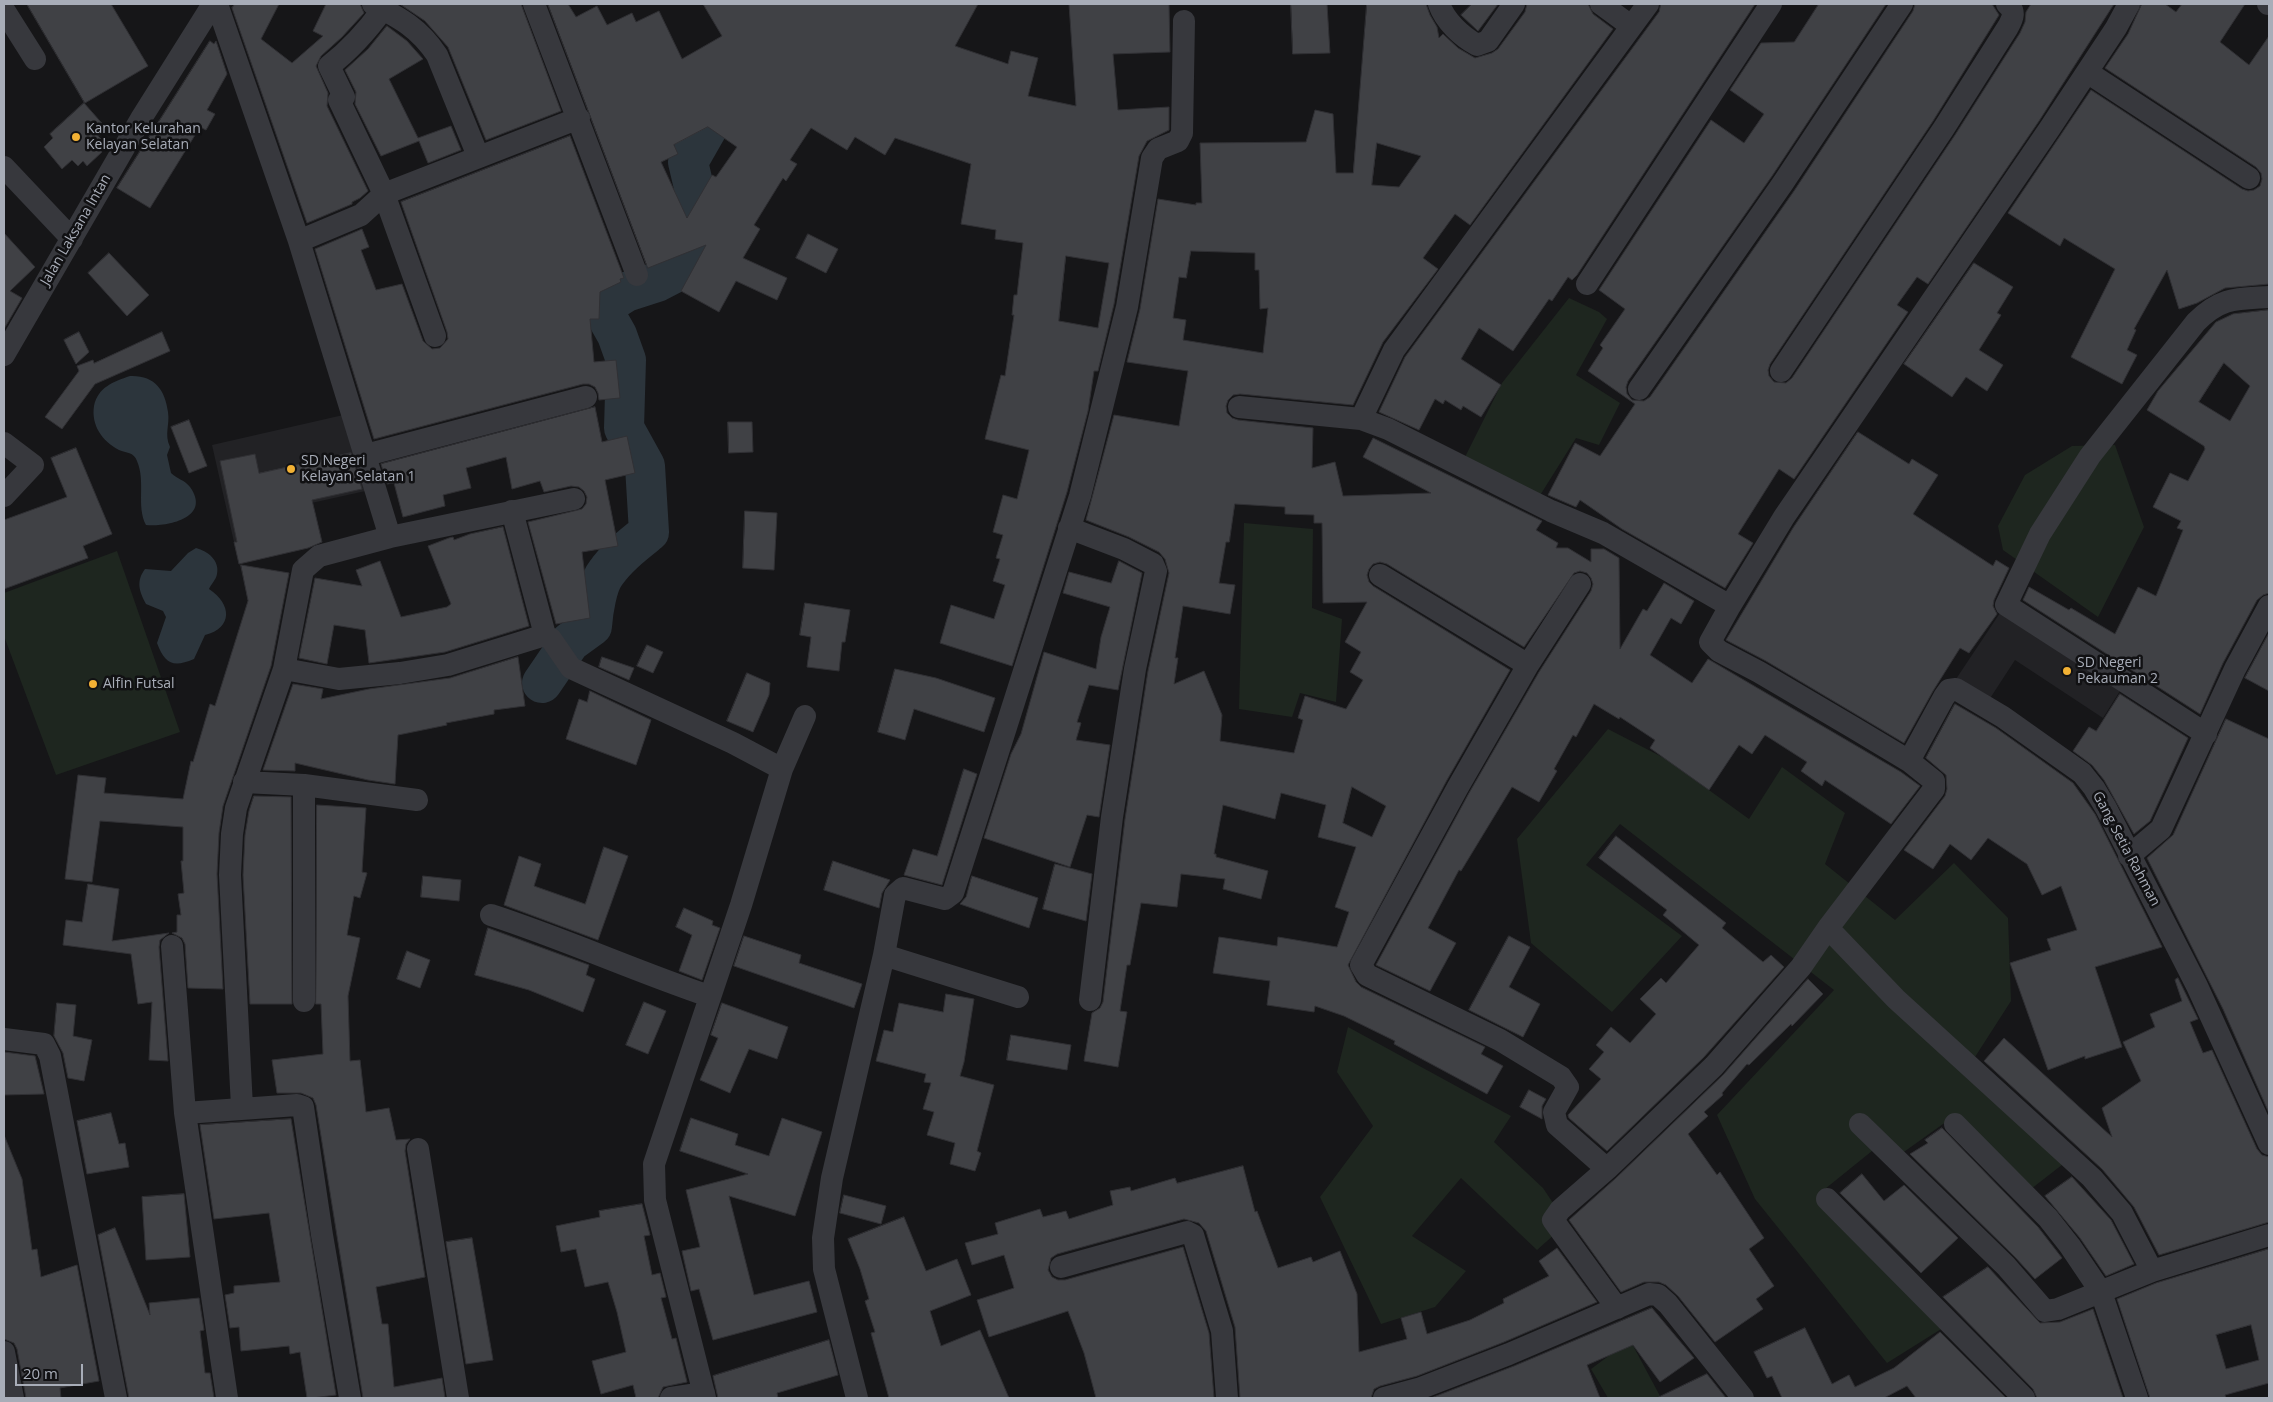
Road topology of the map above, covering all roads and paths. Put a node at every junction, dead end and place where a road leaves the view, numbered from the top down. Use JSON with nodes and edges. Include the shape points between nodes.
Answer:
{"nodes":[{"id":1,"x":213,"y":4,"type":"edge"},
{"id":2,"x":217,"y":4,"type":"edge"},
{"id":3,"x":534,"y":4,"type":"edge"},
{"id":4,"x":1439,"y":4,"type":"edge"},
{"id":5,"x":1514,"y":4,"type":"edge"},
{"id":6,"x":1601,"y":4,"type":"edge"},
{"id":7,"x":1648,"y":4,"type":"edge"},
{"id":8,"x":1771,"y":4,"type":"edge"},
{"id":9,"x":1902,"y":4,"type":"edge"},
{"id":10,"x":2007,"y":4,"type":"edge"},
{"id":11,"x":2129,"y":4,"type":"edge"},
{"id":12,"x":378,"y":6,"type":"edge"},
{"id":13,"x":4,"y":10,"type":"edge"},
{"id":14,"x":1184,"y":21,"type":"dead end"},
{"id":15,"x":1631,"y":26,"type":"junction"},
{"id":16,"x":35,"y":59,"type":"dead end"},
{"id":17,"x":2087,"y":72,"type":"junction"},
{"id":18,"x":578,"y":118,"type":"junction"},
{"id":19,"x":478,"y":156,"type":"junction"},
{"id":20,"x":4,"y":168,"type":"edge"},
{"id":21,"x":2249,"y":178,"type":"dead end"},
{"id":22,"x":384,"y":194,"type":"junction"},
{"id":23,"x":72,"y":239,"type":"junction"},
{"id":24,"x":299,"y":241,"type":"junction"},
{"id":25,"x":637,"y":275,"type":"dead end"},
{"id":26,"x":1587,"y":284,"type":"dead end"},
{"id":27,"x":2269,"y":296,"type":"edge"},
{"id":28,"x":435,"y":336,"type":"dead end"},
{"id":29,"x":4,"y":355,"type":"edge"},
{"id":30,"x":1781,"y":371,"type":"dead end"},
{"id":31,"x":1639,"y":389,"type":"dead end"},
{"id":32,"x":586,"y":397,"type":"dead end"},
{"id":33,"x":1239,"y":407,"type":"dead end"},
{"id":34,"x":1361,"y":420,"type":"junction"},
{"id":35,"x":4,"y":443,"type":"edge"},
{"id":36,"x":366,"y":455,"type":"junction"},
{"id":37,"x":4,"y":496,"type":"edge"},
{"id":38,"x":574,"y":499,"type":"dead end"},
{"id":39,"x":512,"y":511,"type":"junction"},
{"id":40,"x":1069,"y":528,"type":"junction"},
{"id":41,"x":390,"y":537,"type":"junction"},
{"id":42,"x":1380,"y":575,"type":"dead end"},
{"id":43,"x":1580,"y":584,"type":"dead end"},
{"id":44,"x":1730,"y":606,"type":"junction"},
{"id":45,"x":2269,"y":606,"type":"edge"},
{"id":46,"x":548,"y":637,"type":"junction"},
{"id":47,"x":1528,"y":665,"type":"junction"},
{"id":48,"x":284,"y":669,"type":"junction"},
{"id":49,"x":805,"y":716,"type":"dead end"},
{"id":50,"x":2206,"y":734,"type":"junction"},
{"id":51,"x":1909,"y":761,"type":"junction"},
{"id":52,"x":782,"y":769,"type":"junction"},
{"id":53,"x":244,"y":782,"type":"junction"},
{"id":54,"x":304,"y":785,"type":"junction"},
{"id":55,"x":417,"y":800,"type":"dead end"},
{"id":56,"x":2130,"y":856,"type":"junction"},
{"id":57,"x":491,"y":914,"type":"dead end"},
{"id":58,"x":1828,"y":928,"type":"junction"},
{"id":59,"x":172,"y":946,"type":"dead end"},
{"id":60,"x":884,"y":955,"type":"junction"},
{"id":61,"x":709,"y":996,"type":"junction"},
{"id":62,"x":1018,"y":997,"type":"dead end"},
{"id":63,"x":1090,"y":1000,"type":"dead end"},
{"id":64,"x":304,"y":1001,"type":"dead end"},
{"id":65,"x":4,"y":1039,"type":"edge"},
{"id":66,"x":242,"y":1108,"type":"junction"},
{"id":67,"x":185,"y":1113,"type":"junction"},
{"id":68,"x":1860,"y":1124,"type":"dead end"},
{"id":69,"x":1955,"y":1124,"type":"dead end"},
{"id":70,"x":2269,"y":1144,"type":"edge"},
{"id":71,"x":418,"y":1149,"type":"dead end"},
{"id":72,"x":1607,"y":1169,"type":"junction"},
{"id":73,"x":1827,"y":1199,"type":"dead end"},
{"id":74,"x":2269,"y":1235,"type":"edge"},
{"id":75,"x":1061,"y":1267,"type":"dead end"},
{"id":76,"x":2152,"y":1271,"type":"junction"},
{"id":77,"x":2101,"y":1292,"type":"junction"},
{"id":78,"x":1617,"y":1308,"type":"junction"},
{"id":79,"x":4,"y":1352,"type":"edge"},
{"id":80,"x":705,"y":1395,"type":"edge"},
{"id":81,"x":13,"y":1398,"type":"edge"},
{"id":82,"x":116,"y":1398,"type":"edge"},
{"id":83,"x":227,"y":1398,"type":"edge"},
{"id":84,"x":350,"y":1398,"type":"edge"},
{"id":85,"x":458,"y":1398,"type":"edge"},
{"id":86,"x":672,"y":1398,"type":"edge"},
{"id":87,"x":857,"y":1398,"type":"edge"},
{"id":88,"x":1227,"y":1398,"type":"edge"},
{"id":89,"x":1384,"y":1398,"type":"edge"},
{"id":90,"x":1744,"y":1398,"type":"edge"},
{"id":91,"x":2024,"y":1398,"type":"edge"},
{"id":92,"x":2137,"y":1398,"type":"edge"}],
"edges":[{"from":1,"to":23,"type":"street","name":"Jalan Laksana Intan","via":[[142,117]]},
{"from":2,"to":24,"type":"street"},
{"from":3,"to":18,"type":"street"},
{"from":4,"to":5,"type":"street","via":[[1463,36],[1477,45],[1488,41]]},
{"from":6,"to":15,"type":"street"},
{"from":7,"to":15,"type":"street"},
{"from":8,"to":26,"type":"street"},
{"from":9,"to":31,"type":"street","via":[[1783,183]]},
{"from":10,"to":30,"type":"street","via":[[2014,16],[2008,27]]},
{"from":11,"to":17,"type":"street"},
{"from":12,"to":19,"type":"street","via":[[420,33],[437,55]]},
{"from":12,"to":22,"type":"street","via":[[367,31],[329,66],[344,98],[339,100]]},
{"from":13,"to":16,"type":"street"},
{"from":14,"to":40,"type":"street","via":[[1182,133],[1178,141],[1158,149],[1152,158],[1127,307],[1080,496]]},
{"from":15,"to":34,"type":"street","via":[[1394,350]]},
{"from":17,"to":21,"type":"street"},
{"from":17,"to":44,"type":"street","via":[[1784,517]]},
{"from":18,"to":19,"type":"street"},
{"from":18,"to":25,"type":"street"},
{"from":19,"to":22,"type":"street"},
{"from":20,"to":23,"type":"street"},
{"from":22,"to":24,"type":"street","via":[[361,215]]},
{"from":22,"to":28,"type":"street"},
{"from":23,"to":29,"type":"street","name":"Jalan Laksana Intan"},
{"from":24,"to":36,"type":"street"},
{"from":27,"to":50,"type":"street","via":[[2222,302],[2209,308],[2196,322],[2090,456],[2040,534],[2006,605]]},
{"from":32,"to":36,"type":"street"},
{"from":33,"to":34,"type":"street"},
{"from":34,"to":44,"type":"street","via":[[1388,429],[1551,511],[1603,533]]},
{"from":35,"to":37,"type":"street","via":[[33,465]]},
{"from":36,"to":41,"type":"street"},
{"from":38,"to":39,"type":"street"},
{"from":39,"to":41,"type":"street"},
{"from":39,"to":46,"type":"street"},
{"from":40,"to":60,"type":"street","via":[[953,893],[945,899],[908,888],[897,891]]},
{"from":40,"to":63,"type":"street","via":[[1153,564],[1156,571],[1135,669],[1112,817]]},
{"from":41,"to":48,"type":"street","via":[[319,556],[303,570]]},
{"from":42,"to":47,"type":"street"},
{"from":43,"to":47,"type":"street"},
{"from":44,"to":51,"type":"street","via":[[1710,642],[1713,647]]},
{"from":45,"to":50,"type":"street","via":[[2235,669]]},
{"from":46,"to":48,"type":"street","via":[[448,665],[400,673],[340,679]]},
{"from":46,"to":52,"type":"street","via":[[566,663],[584,675]]},
{"from":47,"to":72,"type":"street","via":[[1361,965],[1367,975],[1500,1040],[1561,1077],[1568,1087],[1554,1112],[1557,1125]]},
{"from":48,"to":53,"type":"street"},
{"from":49,"to":52,"type":"street"},
{"from":50,"to":56,"type":"street","via":[[2161,829]]},
{"from":51,"to":56,"type":"street","name":"Gang Setia Rahman","via":[[1944,697],[1956,689],[2003,717],[2082,773],[2094,788]]},
{"from":51,"to":58,"type":"street","via":[[1932,777],[1934,789]]},
{"from":52,"to":61,"type":"street","via":[[741,906]]},
{"from":53,"to":54,"type":"street"},
{"from":53,"to":66,"type":"street","via":[[232,834],[230,875]]},
{"from":54,"to":55,"type":"street"},
{"from":54,"to":64,"type":"street"},
{"from":56,"to":70,"type":"street","name":"Gang Setia Rahman","via":[[2197,986]]},
{"from":57,"to":61,"type":"street"},
{"from":58,"to":72,"type":"street","via":[[1801,968],[1714,1066]]},
{"from":58,"to":76,"type":"street","via":[[1904,1005],[2092,1178],[2122,1213]]},
{"from":59,"to":67,"type":"street"},
{"from":60,"to":62,"type":"street"},
{"from":60,"to":87,"type":"street","via":[[832,1178],[823,1238],[824,1269]]},
{"from":61,"to":80,"type":"street","via":[[654,1164],[655,1200]]},
{"from":65,"to":82,"type":"street","via":[[44,1044],[50,1056]]},
{"from":66,"to":67,"type":"street"},
{"from":66,"to":84,"type":"street","via":[[303,1107]]},
{"from":67,"to":83,"type":"street"},
{"from":68,"to":77,"type":"street","via":[[2006,1266],[2041,1309],[2051,1311]]},
{"from":69,"to":77,"type":"street","via":[[2048,1218]]},
{"from":71,"to":85,"type":"street"},
{"from":72,"to":78,"type":"street","via":[[1553,1220]]},
{"from":73,"to":91,"type":"street"},
{"from":74,"to":76,"type":"street"},
{"from":75,"to":88,"type":"street","via":[[1187,1232],[1193,1235],[1222,1331]]},
{"from":76,"to":77,"type":"street"},
{"from":77,"to":92,"type":"street"},
{"from":78,"to":89,"type":"street","via":[[1509,1354],[1420,1388]]},
{"from":78,"to":90,"type":"street","via":[[1649,1294],[1658,1295]]},
{"from":79,"to":81,"type":"street"},
{"from":80,"to":86,"type":"street"}]}
